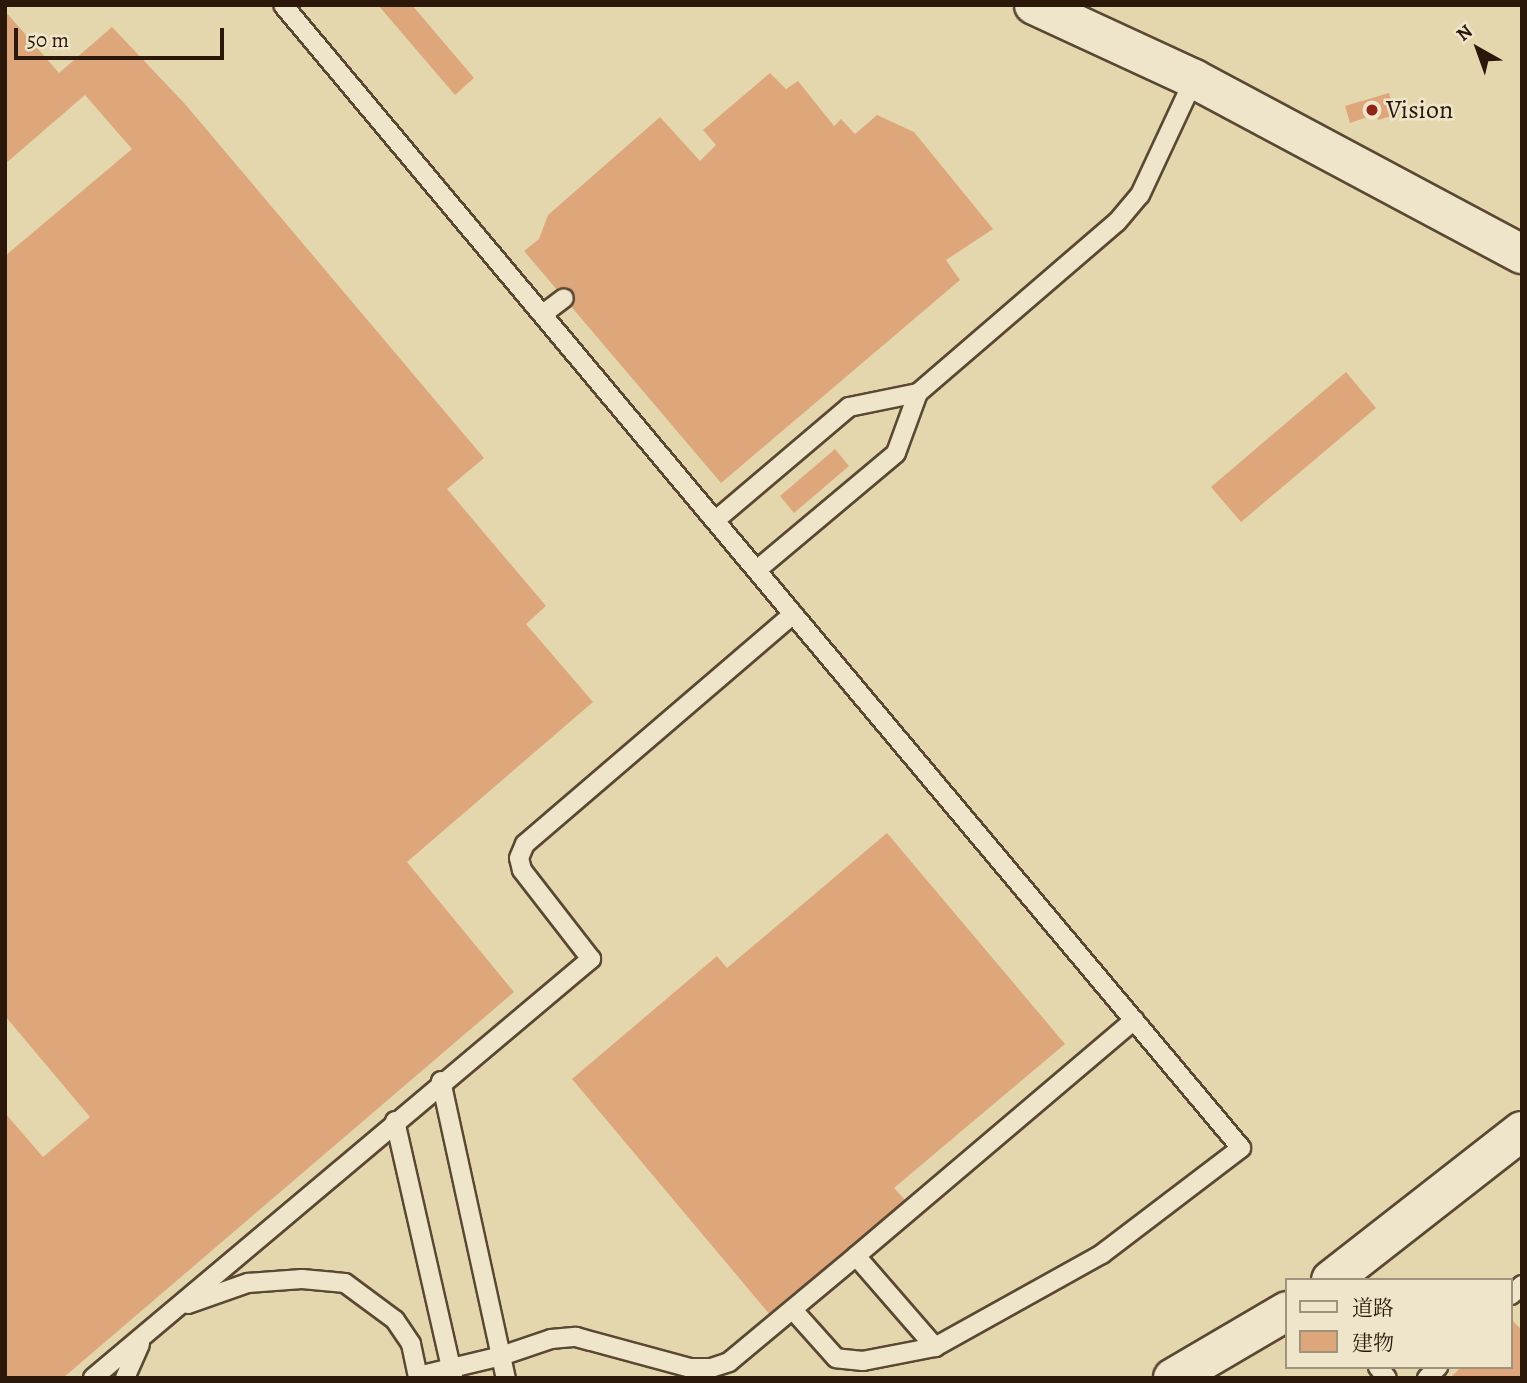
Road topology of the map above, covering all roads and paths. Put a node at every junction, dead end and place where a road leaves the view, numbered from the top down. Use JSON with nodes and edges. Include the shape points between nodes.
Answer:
{"nodes":[{"id":1,"x":283,"y":5,"type":"edge"},
{"id":2,"x":1034,"y":5,"type":"edge"},
{"id":3,"x":1194,"y":79,"type":"junction"},
{"id":4,"x":1522,"y":254,"type":"edge"},
{"id":5,"x":564,"y":298,"type":"dead end"},
{"id":6,"x":543,"y":314,"type":"junction"},
{"id":7,"x":918,"y":393,"type":"junction"},
{"id":8,"x":717,"y":519,"type":"junction"},
{"id":9,"x":758,"y":569,"type":"junction"},
{"id":10,"x":793,"y":614,"type":"junction"},
{"id":11,"x":1134,"y":1020,"type":"junction"},
{"id":12,"x":441,"y":1082,"type":"junction"},
{"id":13,"x":395,"y":1121,"type":"junction"},
{"id":14,"x":1522,"y":1131,"type":"edge"},
{"id":15,"x":856,"y":1256,"type":"junction"},
{"id":16,"x":1334,"y":1278,"type":"edge"},
{"id":17,"x":793,"y":1310,"type":"junction"},
{"id":18,"x":1286,"y":1312,"type":"edge"},
{"id":19,"x":162,"y":1320,"type":"junction"},
{"id":20,"x":935,"y":1348,"type":"junction"},
{"id":21,"x":501,"y":1356,"type":"junction"},
{"id":22,"x":452,"y":1372,"type":"edge"},
{"id":23,"x":418,"y":1377,"type":"edge"},
{"id":24,"x":93,"y":1378,"type":"edge"},
{"id":25,"x":125,"y":1378,"type":"edge"},
{"id":26,"x":506,"y":1378,"type":"edge"},
{"id":27,"x":1173,"y":1378,"type":"edge"}],
"edges":[{"from":1,"to":6,"type":"lane"},
{"from":2,"to":3,"type":"street"},
{"from":3,"to":4,"type":"street"},
{"from":3,"to":7,"type":"lane","via":[[1140,195]]},
{"from":5,"to":6,"type":"lane"},
{"from":6,"to":8,"type":"lane"},
{"from":7,"to":8,"type":"lane","via":[[849,407]]},
{"from":7,"to":9,"type":"lane","via":[[896,453]]},
{"from":8,"to":9,"type":"lane"},
{"from":9,"to":10,"type":"lane"},
{"from":10,"to":11,"type":"lane"},
{"from":10,"to":12,"type":"lane","via":[[525,844],[519,858],[522,870],[591,959]]},
{"from":11,"to":15,"type":"lane"},
{"from":11,"to":20,"type":"lane","via":[[1241,1148],[1102,1254]]},
{"from":12,"to":13,"type":"lane"},
{"from":12,"to":21,"type":"lane"},
{"from":13,"to":19,"type":"lane"},
{"from":13,"to":22,"type":"lane"},
{"from":14,"to":16,"type":"street"},
{"from":15,"to":17,"type":"lane"},
{"from":15,"to":20,"type":"lane"},
{"from":17,"to":20,"type":"lane","via":[[836,1358],[863,1361]]},
{"from":17,"to":21,"type":"lane","via":[[729,1362],[711,1368],[690,1368],[576,1337],[551,1339]]},
{"from":18,"to":27,"type":"street"},
{"from":19,"to":23,"type":"lane","via":[[197,1298],[248,1283],[302,1279],[345,1283],[395,1320],[411,1344]]},
{"from":19,"to":24,"type":"lane"},
{"from":19,"to":25,"type":"lane","via":[[134,1350]]},
{"from":21,"to":22,"type":"lane"},
{"from":21,"to":26,"type":"lane"},
{"from":22,"to":23,"type":"lane"}]}
